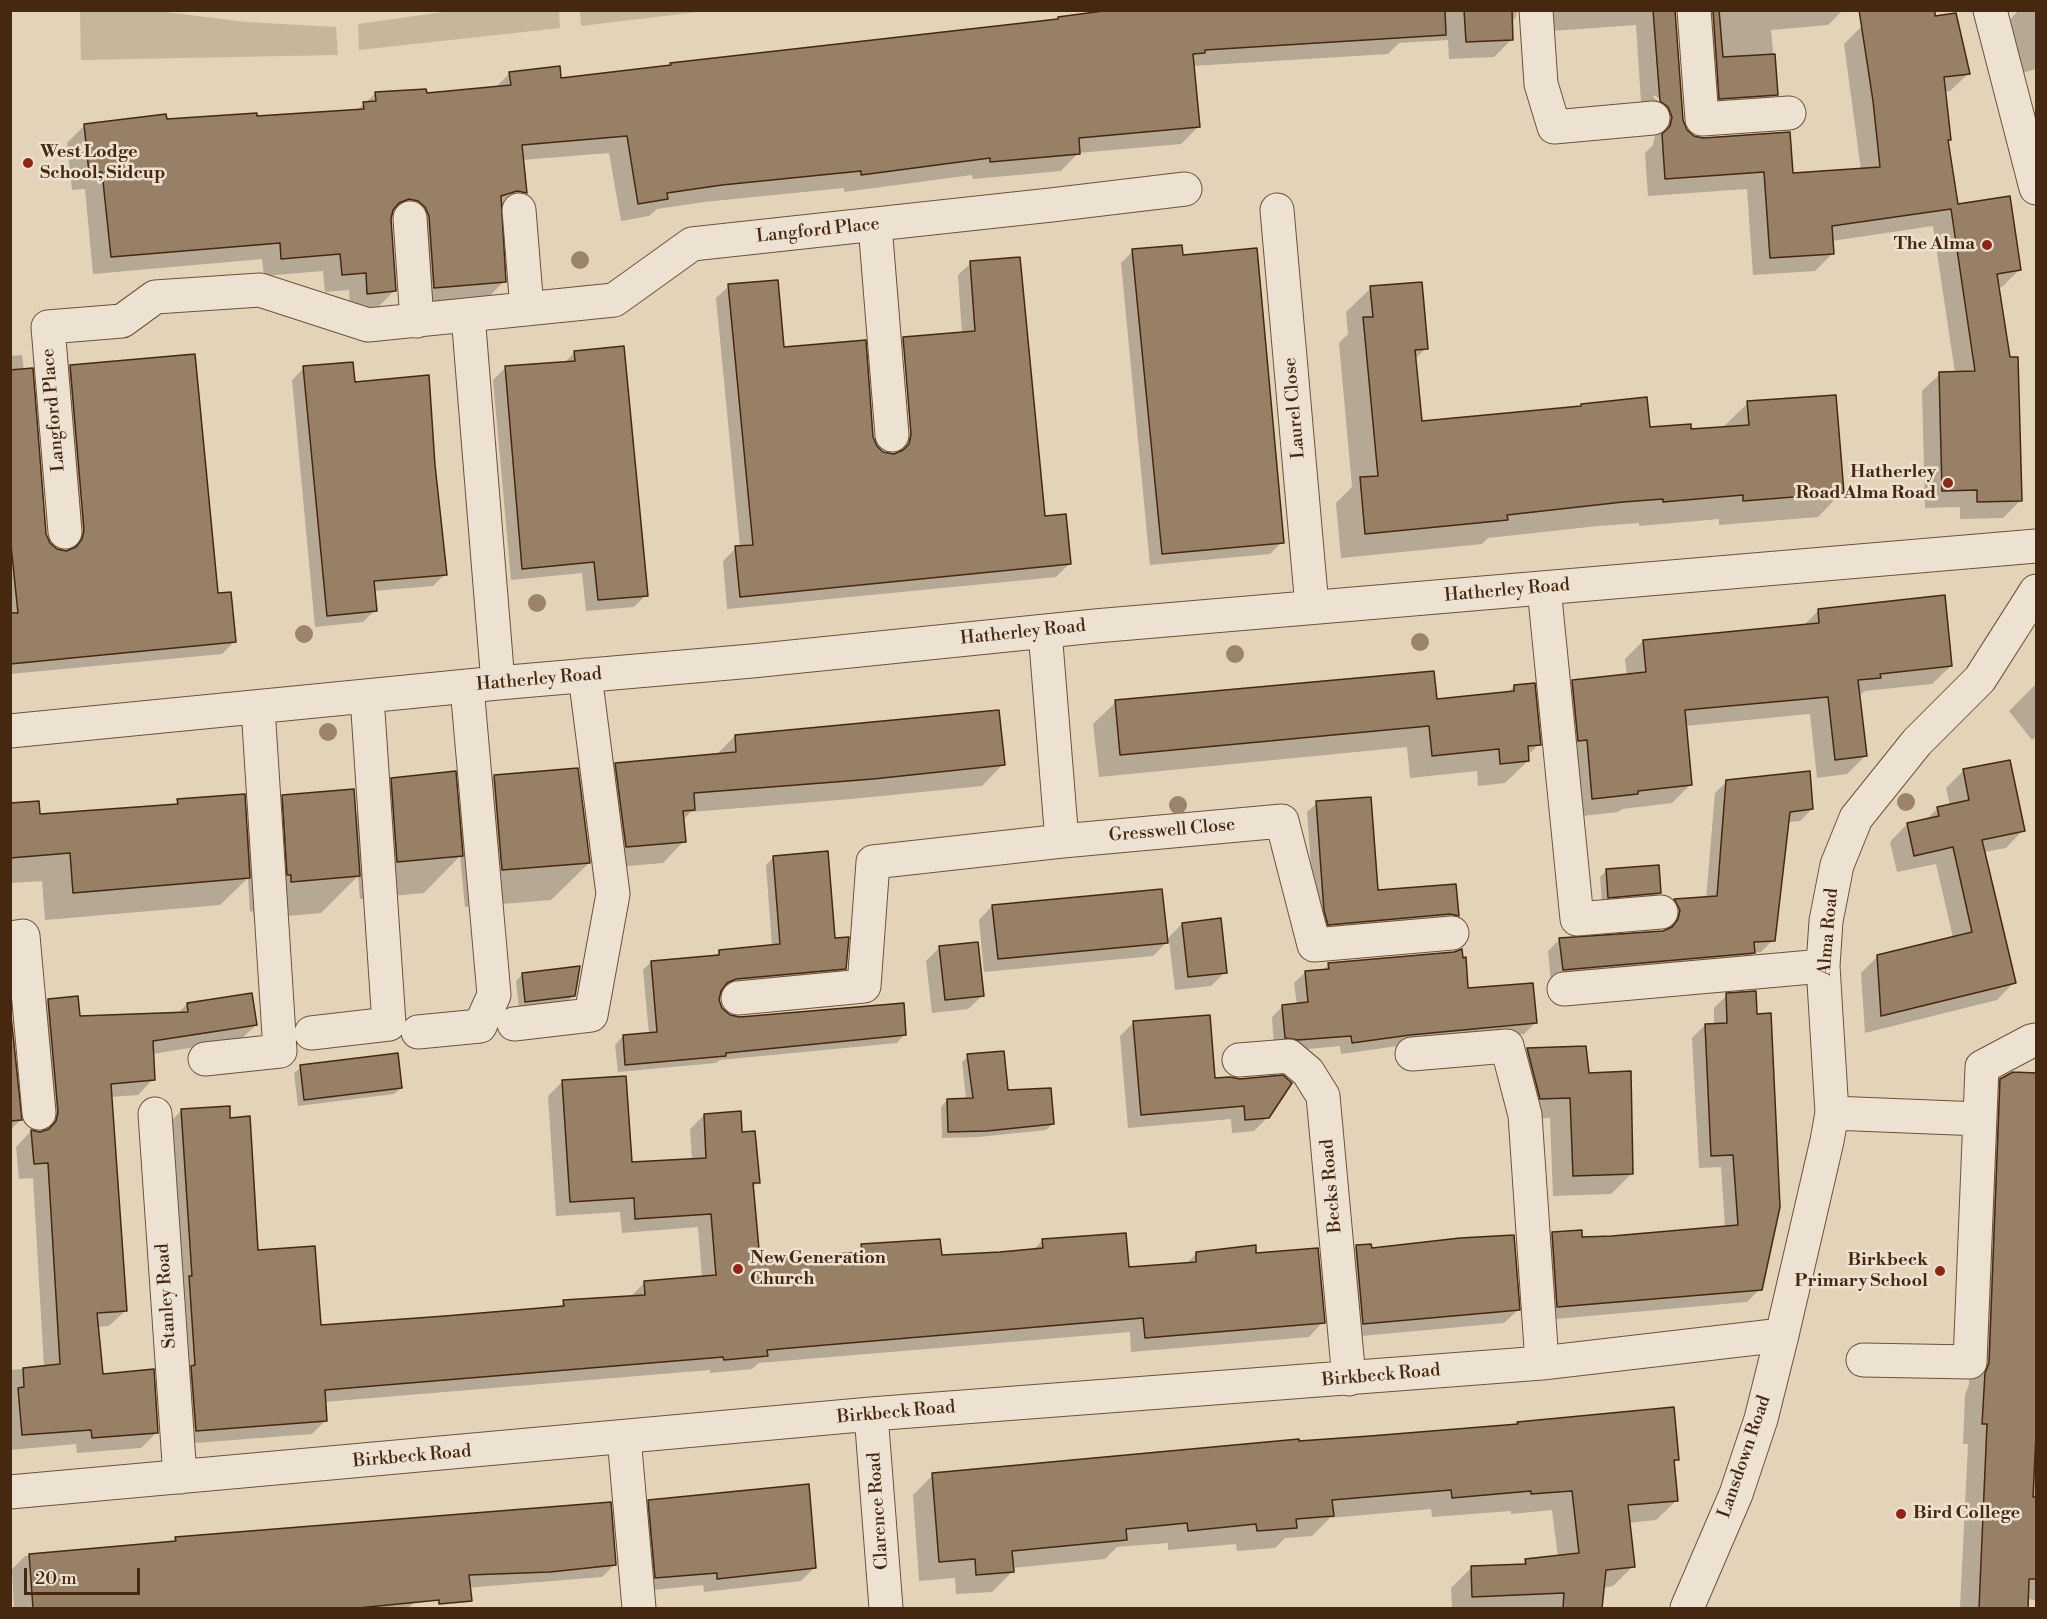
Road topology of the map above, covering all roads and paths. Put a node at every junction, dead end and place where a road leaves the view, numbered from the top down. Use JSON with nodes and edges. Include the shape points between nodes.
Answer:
{"nodes":[{"id":1,"x":1536,"y":10,"type":"edge"},
{"id":2,"x":1694,"y":10,"type":"edge"},
{"id":3,"x":1990,"y":10,"type":"edge"},
{"id":4,"x":2025,"y":96,"type":"edge"},
{"id":5,"x":1789,"y":113,"type":"dead end"},
{"id":6,"x":1653,"y":118,"type":"dead end"},
{"id":7,"x":2037,"y":188,"type":"edge"},
{"id":8,"x":1185,"y":189,"type":"dead end"},
{"id":9,"x":519,"y":210,"type":"dead end"},
{"id":10,"x":1277,"y":210,"type":"dead end"},
{"id":11,"x":410,"y":218,"type":"dead end"},
{"id":12,"x":875,"y":225,"type":"junction"},
{"id":13,"x":527,"y":309,"type":"junction"},
{"id":14,"x":468,"y":315,"type":"junction"},
{"id":15,"x":417,"y":321,"type":"junction"},
{"id":16,"x":892,"y":435,"type":"dead end"},
{"id":17,"x":64,"y":532,"type":"dead end"},
{"id":18,"x":2037,"y":546,"type":"edge"},
{"id":19,"x":1544,"y":588,"type":"junction"},
{"id":20,"x":2037,"y":591,"type":"edge"},
{"id":21,"x":1312,"y":607,"type":"junction"},
{"id":22,"x":1045,"y":631,"type":"junction"},
{"id":23,"x":585,"y":675,"type":"junction"},
{"id":24,"x":483,"y":685,"type":"junction"},
{"id":25,"x":367,"y":697,"type":"junction"},
{"id":26,"x":258,"y":708,"type":"junction"},
{"id":27,"x":10,"y":731,"type":"edge"},
{"id":28,"x":1062,"y":841,"type":"junction"},
{"id":29,"x":1661,"y":912,"type":"dead end"},
{"id":30,"x":1452,"y":933,"type":"dead end"},
{"id":31,"x":17,"y":937,"type":"edge"},
{"id":32,"x":1822,"y":966,"type":"junction"},
{"id":33,"x":1564,"y":989,"type":"dead end"},
{"id":34,"x":738,"y":998,"type":"dead end"},
{"id":35,"x":514,"y":1024,"type":"dead end"},
{"id":36,"x":418,"y":1032,"type":"dead end"},
{"id":37,"x":311,"y":1033,"type":"dead end"},
{"id":38,"x":2037,"y":1040,"type":"edge"},
{"id":39,"x":1412,"y":1054,"type":"dead end"},
{"id":40,"x":204,"y":1059,"type":"dead end"},
{"id":41,"x":1239,"y":1060,"type":"dead end"},
{"id":42,"x":39,"y":1113,"type":"dead end"},
{"id":43,"x":1832,"y":1113,"type":"junction"},
{"id":44,"x":155,"y":1114,"type":"dead end"},
{"id":45,"x":1980,"y":1119,"type":"junction"},
{"id":46,"x":1782,"y":1335,"type":"junction"},
{"id":47,"x":1863,"y":1360,"type":"dead end"},
{"id":48,"x":1542,"y":1363,"type":"junction"},
{"id":49,"x":1349,"y":1379,"type":"junction"},
{"id":50,"x":871,"y":1414,"type":"junction"},
{"id":51,"x":624,"y":1437,"type":"junction"},
{"id":52,"x":180,"y":1477,"type":"junction"},
{"id":53,"x":10,"y":1492,"type":"edge"},
{"id":54,"x":639,"y":1608,"type":"edge"},
{"id":55,"x":886,"y":1608,"type":"edge"},
{"id":56,"x":1687,"y":1608,"type":"edge"}],
"edges":[{"from":1,"to":6,"type":"street","via":[[1540,84],[1554,127]]},
{"from":2,"to":5,"type":"street","via":[[1702,119]]},
{"from":3,"to":4,"type":"street"},
{"from":4,"to":7,"type":"street"},
{"from":8,"to":12,"type":"street","name":"Langford Place"},
{"from":9,"to":13,"type":"street"},
{"from":10,"to":21,"type":"street","name":"Laurel Close"},
{"from":11,"to":15,"type":"street"},
{"from":12,"to":13,"type":"street","name":"Langford Place","via":[[692,244],[614,300]]},
{"from":12,"to":16,"type":"street"},
{"from":13,"to":14,"type":"street","name":"Langford Place"},
{"from":14,"to":15,"type":"street","name":"Langford Place"},
{"from":14,"to":24,"type":"street"},
{"from":15,"to":17,"type":"street","name":"Langford Place","via":[[368,325],[260,290],[155,297],[122,321],[48,327]]},
{"from":18,"to":19,"type":"street","name":"Hatherley Road"},
{"from":19,"to":21,"type":"street","name":"Hatherley Road"},
{"from":19,"to":29,"type":"street","via":[[1577,919]]},
{"from":20,"to":32,"type":"street","name":"Alma Road","via":[[1980,679],[1917,742],[1856,818],[1837,865]]},
{"from":21,"to":22,"type":"street","name":"Hatherley Road"},
{"from":22,"to":23,"type":"street","name":"Hatherley Road"},
{"from":22,"to":28,"type":"street"},
{"from":23,"to":24,"type":"street","name":"Hatherley Road"},
{"from":23,"to":35,"type":"street","via":[[614,894],[591,1015]]},
{"from":24,"to":25,"type":"street","name":"Hatherley Road"},
{"from":24,"to":36,"type":"street","via":[[494,995],[480,1026]]},
{"from":25,"to":26,"type":"street","name":"Hatherley Road"},
{"from":25,"to":37,"type":"street","via":[[389,1024]]},
{"from":26,"to":27,"type":"street","name":"Hatherley Road"},
{"from":26,"to":40,"type":"street","via":[[280,1051]]},
{"from":28,"to":30,"type":"street","name":"Gresswell Close","via":[[1281,821],[1314,945]]},
{"from":28,"to":34,"type":"street","name":"Gresswell Close","via":[[873,862],[864,986]]},
{"from":31,"to":42,"type":"street"},
{"from":32,"to":33,"type":"street"},
{"from":32,"to":43,"type":"street","name":"Alma Road"},
{"from":38,"to":45,"type":"street","via":[[1982,1067]]},
{"from":39,"to":48,"type":"street","via":[[1507,1046],[1525,1115]]},
{"from":41,"to":49,"type":"street","name":"Becks Road","via":[[1289,1056],[1308,1072],[1323,1096]]},
{"from":43,"to":45,"type":"street"},
{"from":43,"to":46,"type":"street","name":"Alma Road"},
{"from":44,"to":52,"type":"street","name":"Stanley Road"},
{"from":45,"to":47,"type":"street","via":[[1970,1362]]},
{"from":46,"to":48,"type":"street","name":"Birkbeck Road"},
{"from":46,"to":56,"type":"street","name":"Lansdown Road","via":[[1761,1419],[1736,1494]]},
{"from":48,"to":49,"type":"street","name":"Birkbeck Road"},
{"from":49,"to":50,"type":"street","name":"Birkbeck Road"},
{"from":50,"to":51,"type":"street","name":"Birkbeck Road"},
{"from":50,"to":55,"type":"street","name":"Clarence Road"},
{"from":51,"to":52,"type":"street","name":"Birkbeck Road"},
{"from":51,"to":54,"type":"street"},
{"from":52,"to":53,"type":"street","name":"Birkbeck Road"}]}
